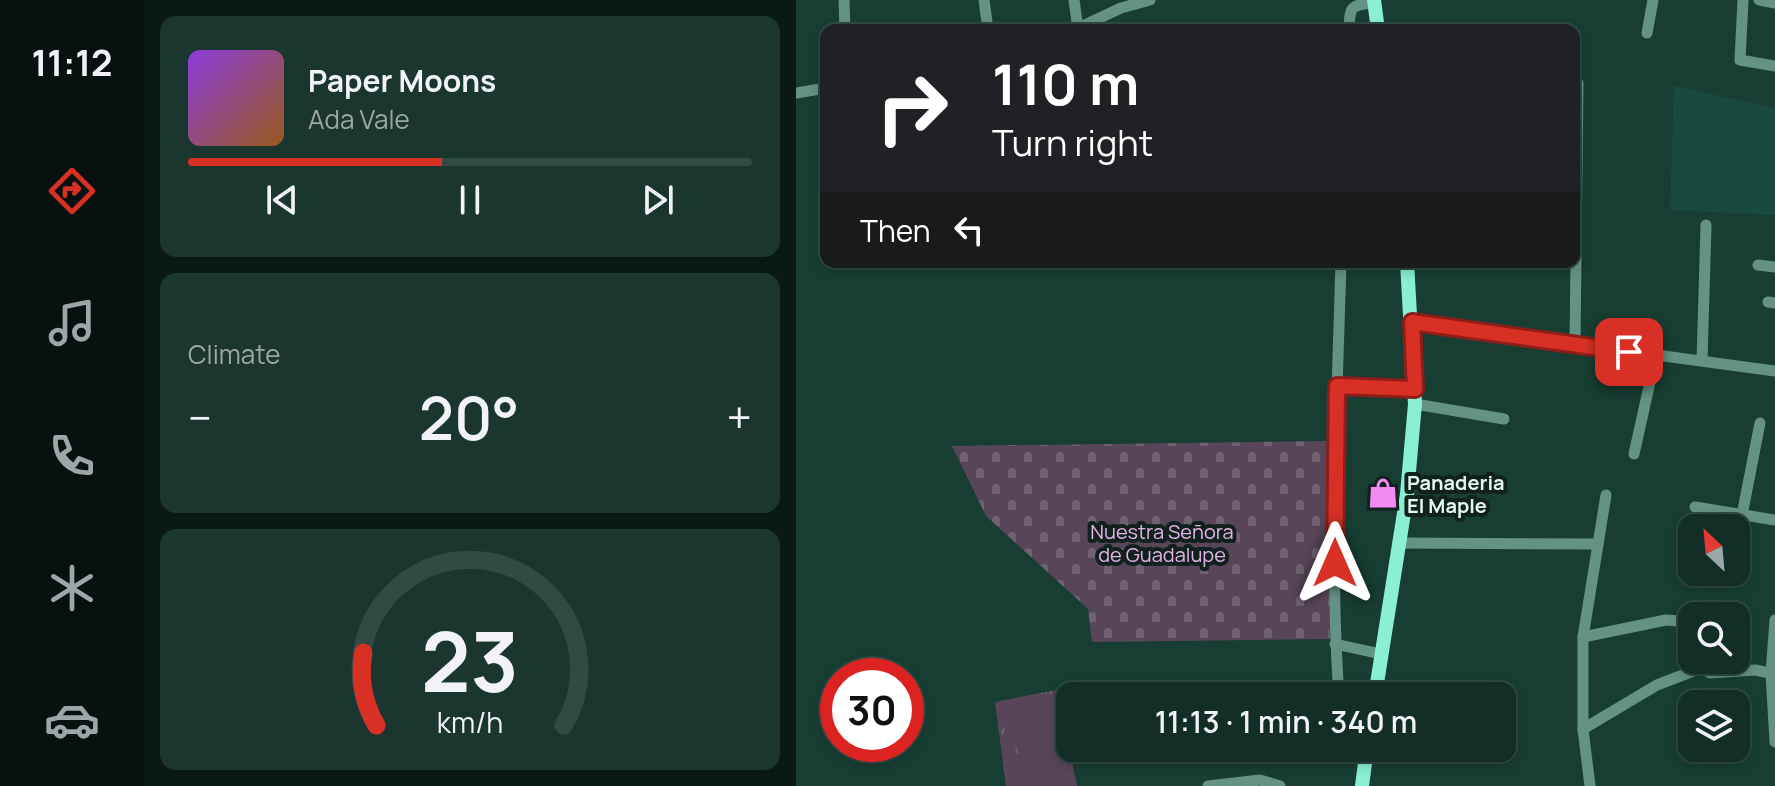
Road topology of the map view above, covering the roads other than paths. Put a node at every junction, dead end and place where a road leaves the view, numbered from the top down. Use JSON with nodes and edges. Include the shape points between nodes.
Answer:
{"nodes":[{"id":1,"x":844,"y":0,"type":"edge"},
{"id":2,"x":984,"y":0,"type":"edge"},
{"id":3,"x":1074,"y":0,"type":"edge"},
{"id":4,"x":1150,"y":0,"type":"edge"},
{"id":5,"x":1653,"y":0,"type":"edge"},
{"id":6,"x":1743,"y":0,"type":"edge"},
{"id":7,"x":1759,"y":0,"type":"edge"},
{"id":8,"x":1374,"y":1,"type":"edge"},
{"id":9,"x":1775,"y":3,"type":"edge"},
{"id":10,"x":845,"y":24,"type":"edge"},
{"id":11,"x":987,"y":24,"type":"edge"},
{"id":12,"x":1076,"y":24,"type":"edge"},
{"id":13,"x":1087,"y":24,"type":"edge"},
{"id":14,"x":1349,"y":24,"type":"edge"},
{"id":15,"x":1377,"y":24,"type":"edge"},
{"id":16,"x":1647,"y":33,"type":"dead end"},
{"id":17,"x":1775,"y":66,"type":"edge"},
{"id":18,"x":820,"y":89,"type":"edge"},
{"id":19,"x":796,"y":93,"type":"edge"},
{"id":20,"x":1706,"y":225,"type":"dead end"},
{"id":21,"x":1758,"y":265,"type":"dead end"},
{"id":22,"x":1775,"y":267,"type":"edge"},
{"id":23,"x":1341,"y":268,"type":"edge"},
{"id":24,"x":1408,"y":268,"type":"edge"},
{"id":25,"x":1575,"y":268,"type":"edge"},
{"id":26,"x":1412,"y":322,"type":"junction"},
{"id":27,"x":1575,"y":344,"type":"junction"},
{"id":28,"x":1656,"y":355,"type":"junction"},
{"id":29,"x":1702,"y":361,"type":"junction"},
{"id":30,"x":1775,"y":371,"type":"edge"},
{"id":31,"x":1337,"y":386,"type":"junction"},
{"id":32,"x":1415,"y":396,"type":"junction"},
{"id":33,"x":1504,"y":419,"type":"dead end"},
{"id":34,"x":1760,"y":423,"type":"dead end"},
{"id":35,"x":1634,"y":454,"type":"dead end"},
{"id":36,"x":1606,"y":495,"type":"dead end"},
{"id":37,"x":1695,"y":507,"type":"dead end"},
{"id":38,"x":1736,"y":514,"type":"edge"},
{"id":39,"x":1742,"y":514,"type":"edge"},
{"id":40,"x":1750,"y":516,"type":"edge"},
{"id":41,"x":1775,"y":520,"type":"edge"},
{"id":42,"x":1398,"y":543,"type":"junction"},
{"id":43,"x":1598,"y":544,"type":"junction"},
{"id":44,"x":1775,"y":620,"type":"edge"},
{"id":45,"x":1678,"y":621,"type":"edge"},
{"id":46,"x":1583,"y":637,"type":"junction"},
{"id":47,"x":1335,"y":644,"type":"junction"},
{"id":48,"x":1381,"y":654,"type":"junction"},
{"id":49,"x":1750,"y":670,"type":"edge"},
{"id":50,"x":1680,"y":674,"type":"edge"},
{"id":51,"x":1773,"y":674,"type":"edge"},
{"id":52,"x":1338,"y":682,"type":"edge"},
{"id":53,"x":1377,"y":682,"type":"edge"},
{"id":54,"x":1583,"y":729,"type":"junction"},
{"id":55,"x":1775,"y":742,"type":"edge"},
{"id":56,"x":1365,"y":762,"type":"edge"},
{"id":57,"x":1208,"y":786,"type":"edge"},
{"id":58,"x":1280,"y":786,"type":"edge"},
{"id":59,"x":1362,"y":786,"type":"edge"},
{"id":60,"x":1590,"y":786,"type":"edge"}],
"edges":[{"from":1,"to":10,"type":"street"},
{"from":2,"to":11,"type":"street"},
{"from":3,"to":12,"type":"street"},
{"from":4,"to":13,"type":"street"},
{"from":5,"to":16,"type":"street"},
{"from":6,"to":17,"type":"street","via":[[1740,60]]},
{"from":7,"to":9,"type":"street"},
{"from":8,"to":14,"type":"street","via":[[1353,6]]},
{"from":8,"to":15,"type":"main road"},
{"from":18,"to":19,"type":"street"},
{"from":20,"to":29,"type":"street"},
{"from":21,"to":22,"type":"street"},
{"from":23,"to":31,"type":"street"},
{"from":24,"to":26,"type":"main road"},
{"from":25,"to":27,"type":"street"},
{"from":26,"to":27,"type":"street"},
{"from":26,"to":32,"type":"main road"},
{"from":27,"to":28,"type":"street"},
{"from":28,"to":29,"type":"street"},
{"from":28,"to":35,"type":"street"},
{"from":29,"to":30,"type":"street"},
{"from":31,"to":32,"type":"street"},
{"from":31,"to":47,"type":"street"},
{"from":32,"to":33,"type":"street"},
{"from":32,"to":42,"type":"main road"},
{"from":34,"to":39,"type":"street"},
{"from":36,"to":43,"type":"street"},
{"from":37,"to":38,"type":"street"},
{"from":40,"to":41,"type":"street"},
{"from":42,"to":43,"type":"street"},
{"from":42,"to":48,"type":"main road"},
{"from":43,"to":46,"type":"street"},
{"from":44,"to":51,"type":"street"},
{"from":45,"to":46,"type":"street"},
{"from":46,"to":54,"type":"street"},
{"from":47,"to":48,"type":"street"},
{"from":47,"to":52,"type":"street"},
{"from":48,"to":53,"type":"main road"},
{"from":49,"to":51,"type":"street"},
{"from":50,"to":54,"type":"street"},
{"from":51,"to":55,"type":"street"},
{"from":54,"to":60,"type":"street"},
{"from":56,"to":59,"type":"main road"},
{"from":57,"to":58,"type":"street","via":[[1260,780]]}]}
